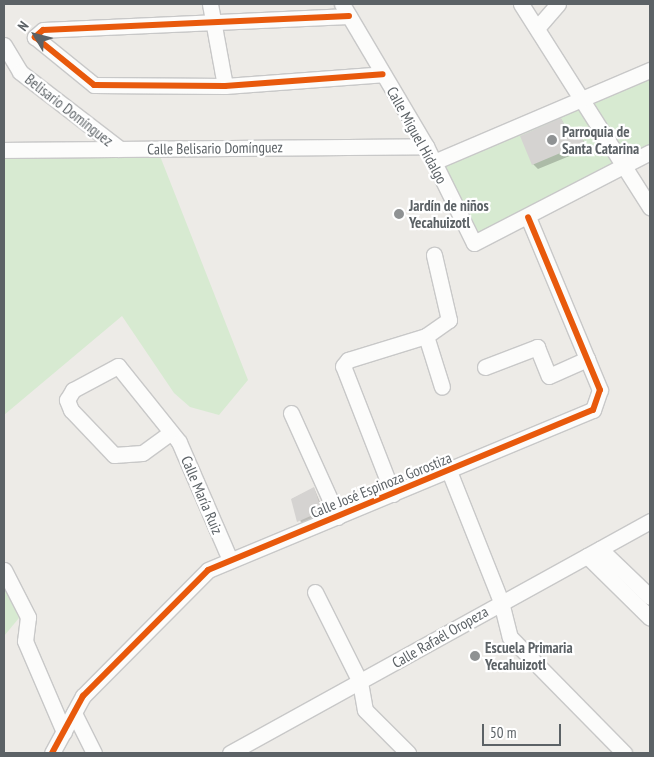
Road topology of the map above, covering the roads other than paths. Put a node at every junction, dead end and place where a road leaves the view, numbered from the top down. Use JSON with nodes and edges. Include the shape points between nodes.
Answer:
{"nodes":[{"id":1,"x":210,"y":4,"type":"edge"},
{"id":2,"x":521,"y":4,"type":"edge"},
{"id":3,"x":558,"y":4,"type":"edge"},
{"id":4,"x":346,"y":10,"type":"edge"},
{"id":5,"x":213,"y":20,"type":"junction"},
{"id":6,"x":537,"y":28,"type":"junction"},
{"id":7,"x":4,"y":45,"type":"edge"},
{"id":8,"x":650,"y":70,"type":"edge"},
{"id":9,"x":383,"y":74,"type":"junction"},
{"id":10,"x":224,"y":86,"type":"junction"},
{"id":11,"x":581,"y":102,"type":"junction"},
{"id":12,"x":426,"y":146,"type":"junction"},
{"id":13,"x":120,"y":149,"type":"junction"},
{"id":14,"x":4,"y":150,"type":"edge"},
{"id":15,"x":650,"y":152,"type":"edge"},
{"id":16,"x":434,"y":162,"type":"junction"},
{"id":17,"x":624,"y":165,"type":"junction"},
{"id":18,"x":650,"y":207,"type":"edge"},
{"id":19,"x":528,"y":217,"type":"junction"},
{"id":20,"x":434,"y":255,"type":"dead end"},
{"id":21,"x":426,"y":336,"type":"junction"},
{"id":22,"x":587,"y":359,"type":"junction"},
{"id":23,"x":485,"y":367,"type":"dead end"},
{"id":24,"x":442,"y":387,"type":"dead end"},
{"id":25,"x":291,"y":413,"type":"dead end"},
{"id":26,"x":170,"y":433,"type":"junction"},
{"id":27,"x":448,"y":472,"type":"junction"},
{"id":28,"x":393,"y":494,"type":"junction"},
{"id":29,"x":338,"y":516,"type":"junction"},
{"id":30,"x":650,"y":521,"type":"edge"},
{"id":31,"x":593,"y":553,"type":"junction"},
{"id":32,"x":230,"y":560,"type":"junction"},
{"id":33,"x":4,"y":570,"type":"edge"},
{"id":34,"x":315,"y":592,"type":"dead end"},
{"id":35,"x":650,"y":597,"type":"edge"},
{"id":36,"x":501,"y":602,"type":"junction"},
{"id":37,"x":650,"y":618,"type":"edge"},
{"id":38,"x":360,"y":682,"type":"junction"},
{"id":39,"x":74,"y":713,"type":"junction"},
{"id":40,"x":64,"y":732,"type":"junction"},
{"id":41,"x":234,"y":752,"type":"edge"},
{"id":42,"x":52,"y":753,"type":"edge"},
{"id":43,"x":94,"y":753,"type":"edge"},
{"id":44,"x":408,"y":753,"type":"edge"},
{"id":45,"x":624,"y":753,"type":"edge"}],
"edges":[{"from":1,"to":5,"type":"street"},
{"from":2,"to":6,"type":"street"},
{"from":3,"to":6,"type":"street"},
{"from":4,"to":5,"type":"street"},
{"from":4,"to":9,"type":"street","name":"Calle Miguel Hidalgo"},
{"from":5,"to":10,"type":"street"},
{"from":5,"to":10,"type":"street","via":[[42,30],[35,37],[94,85]]},
{"from":6,"to":11,"type":"street"},
{"from":7,"to":13,"type":"street","name":"Belisario Domínguez","via":[[20,72]]},
{"from":8,"to":11,"type":"street"},
{"from":9,"to":10,"type":"street"},
{"from":9,"to":12,"type":"street","name":"Calle Miguel Hidalgo"},
{"from":11,"to":16,"type":"street"},
{"from":11,"to":17,"type":"street"},
{"from":12,"to":13,"type":"street","name":"Calle Belisario Domínguez"},
{"from":12,"to":16,"type":"street","name":"Calle Miguel Hidalgo"},
{"from":13,"to":14,"type":"street","name":"Calle Belisario Domínguez"},
{"from":15,"to":17,"type":"street"},
{"from":16,"to":19,"type":"street","name":"Calle Miguel Hidalgo","via":[[474,242]]},
{"from":17,"to":18,"type":"street"},
{"from":17,"to":19,"type":"street"},
{"from":19,"to":22,"type":"street","name":"Calle José Espinoza Gorostiza"},
{"from":20,"to":21,"type":"street","via":[[450,309],[444,327]]},
{"from":21,"to":24,"type":"street"},
{"from":21,"to":28,"type":"street","via":[[348,360],[343,366]]},
{"from":22,"to":23,"type":"street","via":[[549,376],[537,347]]},
{"from":22,"to":27,"type":"street","name":"Calle José Espinoza Gorostiza","via":[[600,390],[594,410]]},
{"from":25,"to":29,"type":"street"},
{"from":26,"to":26,"type":"street","name":"Calle María Ruiz","via":[[142,453],[114,455],[71,410],[67,400],[73,390],[118,366]]},
{"from":26,"to":32,"type":"street","name":"Calle María Ruiz","via":[[179,442]]},
{"from":27,"to":28,"type":"street","name":"Calle José Espinoza Gorostiza"},
{"from":27,"to":36,"type":"street"},
{"from":28,"to":29,"type":"street","name":"Calle José Espinoza Gorostiza"},
{"from":29,"to":32,"type":"street","name":"Calle José Espinoza Gorostiza"},
{"from":30,"to":31,"type":"street","name":"Calle Rafaél Oropeza"},
{"from":31,"to":35,"type":"street"},
{"from":31,"to":36,"type":"street","name":"Calle Rafaél Oropeza"},
{"from":31,"to":37,"type":"street"},
{"from":32,"to":39,"type":"street","name":"Calle José Espinoza Gorostiza","via":[[208,570],[83,696]]},
{"from":33,"to":40,"type":"street","via":[[28,617],[25,641]]},
{"from":34,"to":38,"type":"street"},
{"from":36,"to":38,"type":"street","name":"Calle Rafaél Oropeza"},
{"from":36,"to":45,"type":"street","via":[[510,637]]},
{"from":38,"to":41,"type":"street","name":"Calle Rafaél Oropeza"},
{"from":38,"to":44,"type":"street","via":[[365,710]]},
{"from":39,"to":40,"type":"street","name":"Calle José Espinoza Gorostiza"},
{"from":39,"to":43,"type":"street"},
{"from":40,"to":42,"type":"street","name":"Calle José Espinoza Gorostiza"}]}
